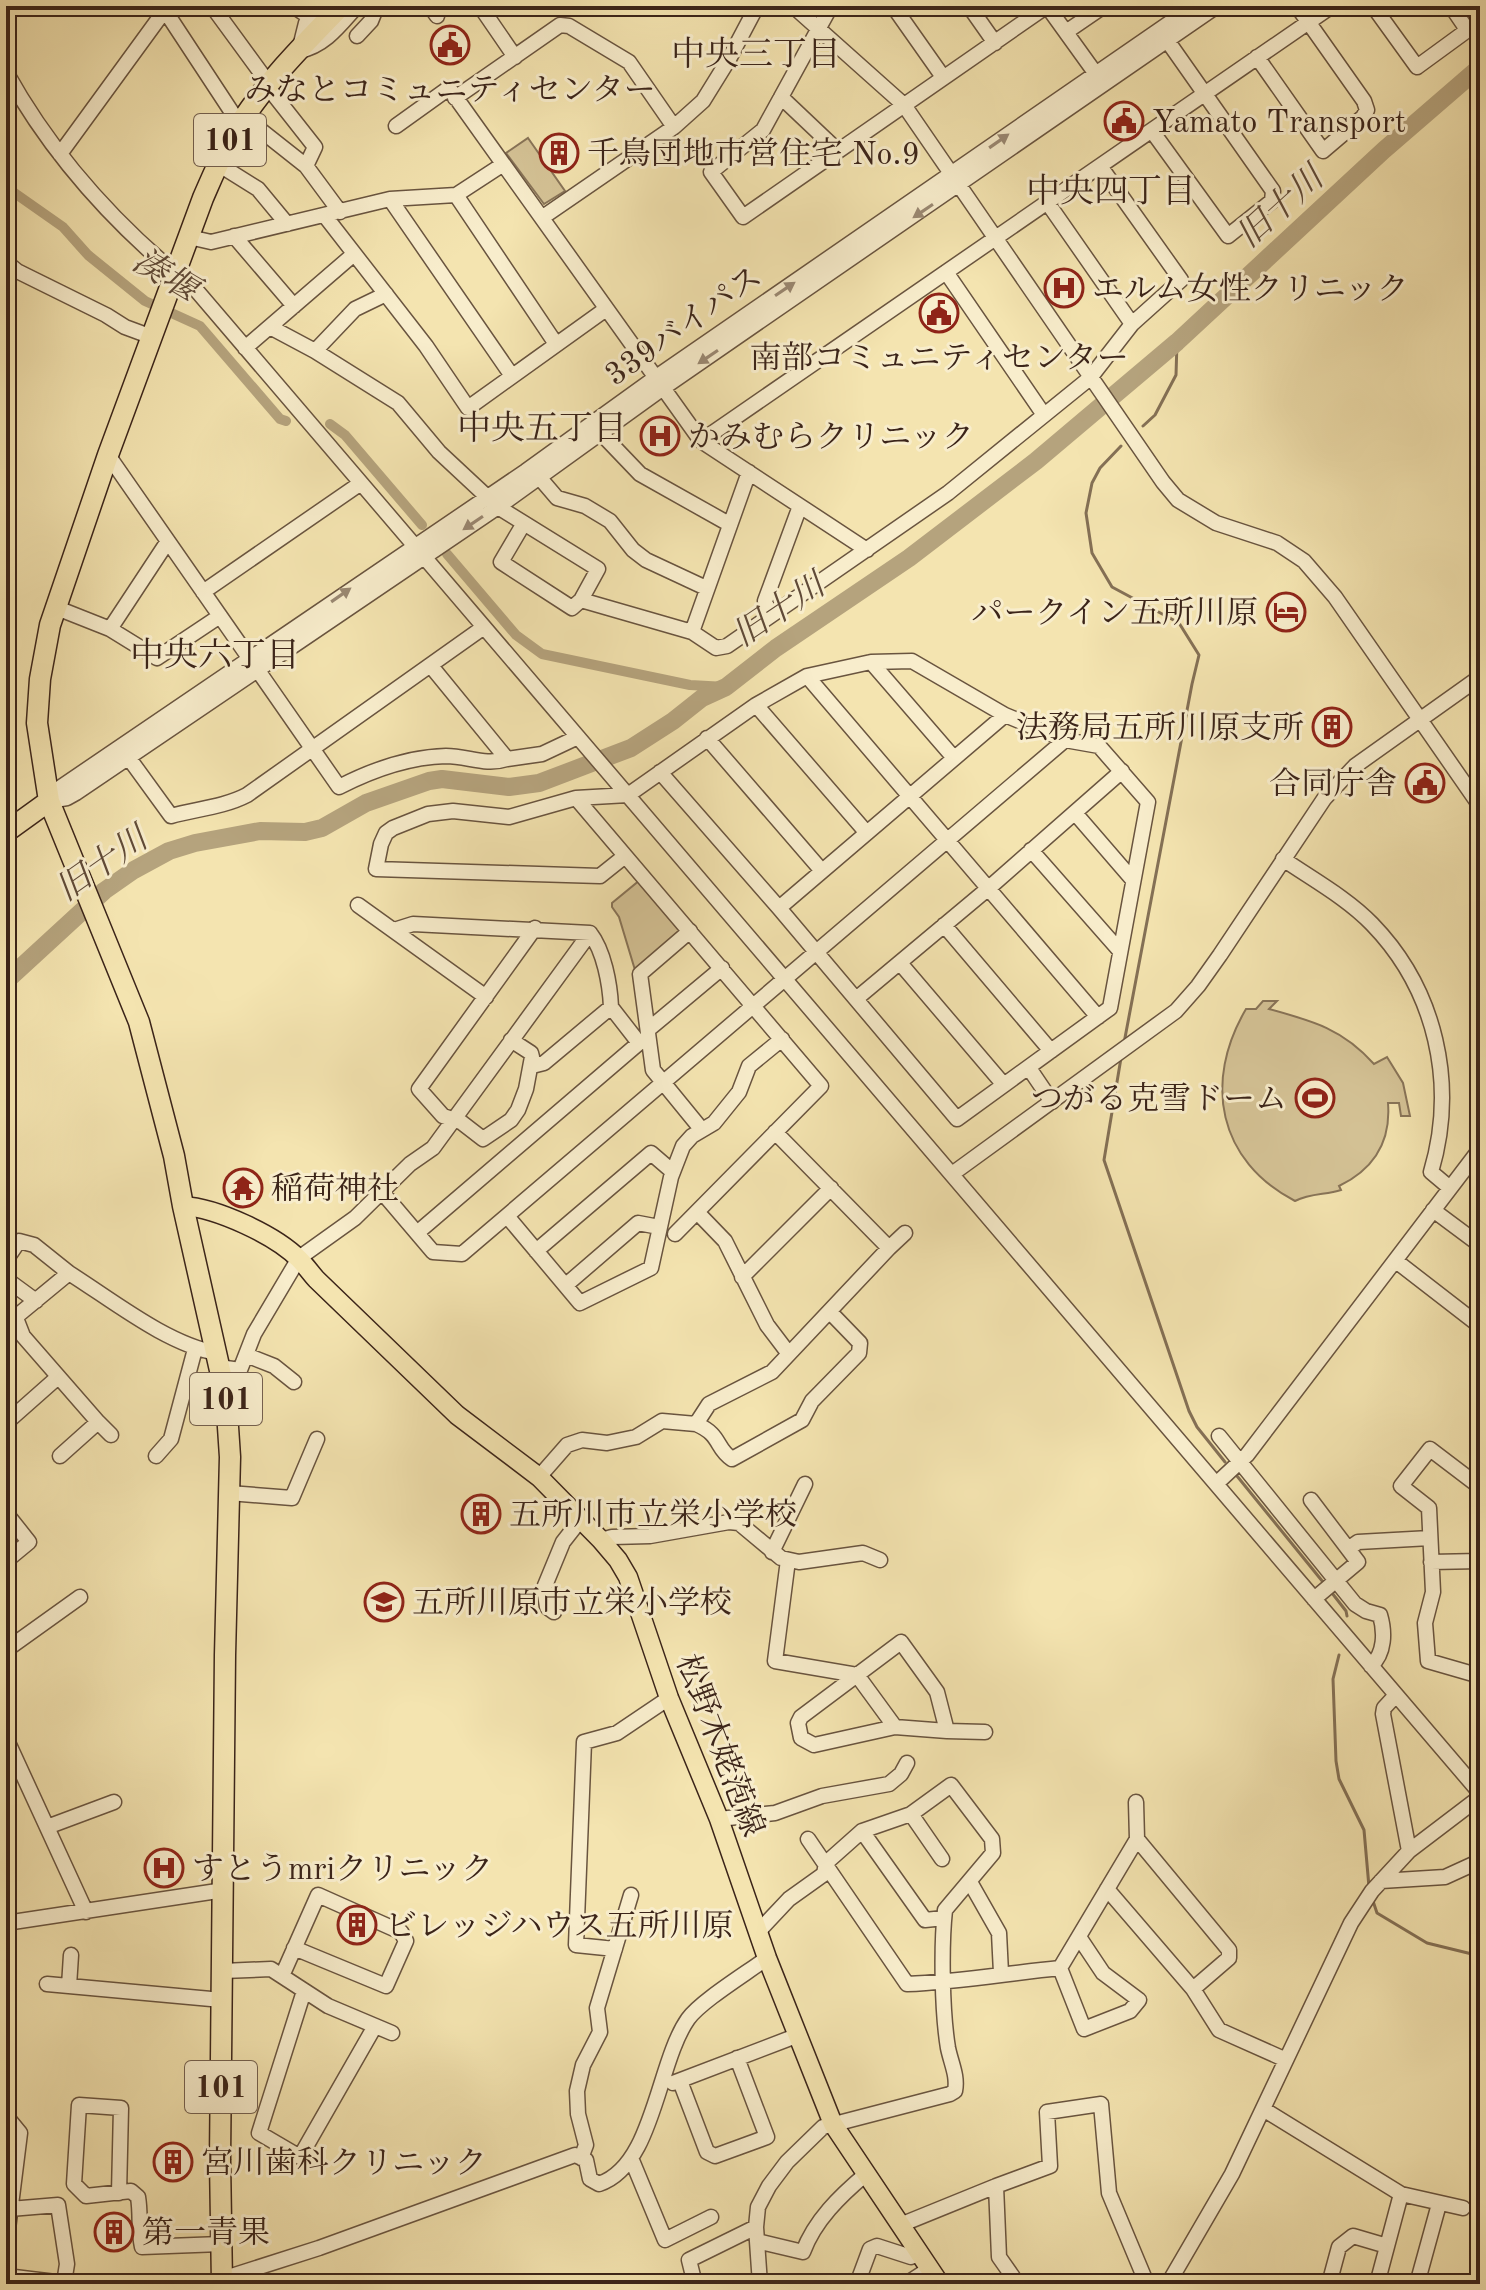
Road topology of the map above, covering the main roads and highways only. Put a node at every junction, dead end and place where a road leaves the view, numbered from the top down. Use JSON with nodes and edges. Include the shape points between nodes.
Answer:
{"nodes":[{"id":1,"x":341,"y":6,"type":"edge"},
{"id":2,"x":49,"y":801,"type":"junction"},
{"id":3,"x":9,"y":824,"type":"edge"},
{"id":4,"x":183,"y":1206,"type":"junction"},
{"id":5,"x":929,"y":2269,"type":"edge"},
{"id":6,"x":222,"y":2282,"type":"edge"}],
"edges":[{"from":1,"to":2,"type":"highway","number":"101","via":[[316,23],[243,119],[218,164],[108,455],[50,625],[40,679],[37,723]]},
{"from":2,"to":3,"type":"highway"},
{"from":2,"to":4,"type":"highway","number":"101","via":[[139,1022]]},
{"from":4,"to":5,"type":"main road","name":"松野木姥萢線","via":[[254,1229],[299,1258],[457,1415],[539,1477],[618,1560],[833,2124]]},
{"from":4,"to":6,"type":"highway","number":"101","via":[[218,1360],[230,1457]]}]}
